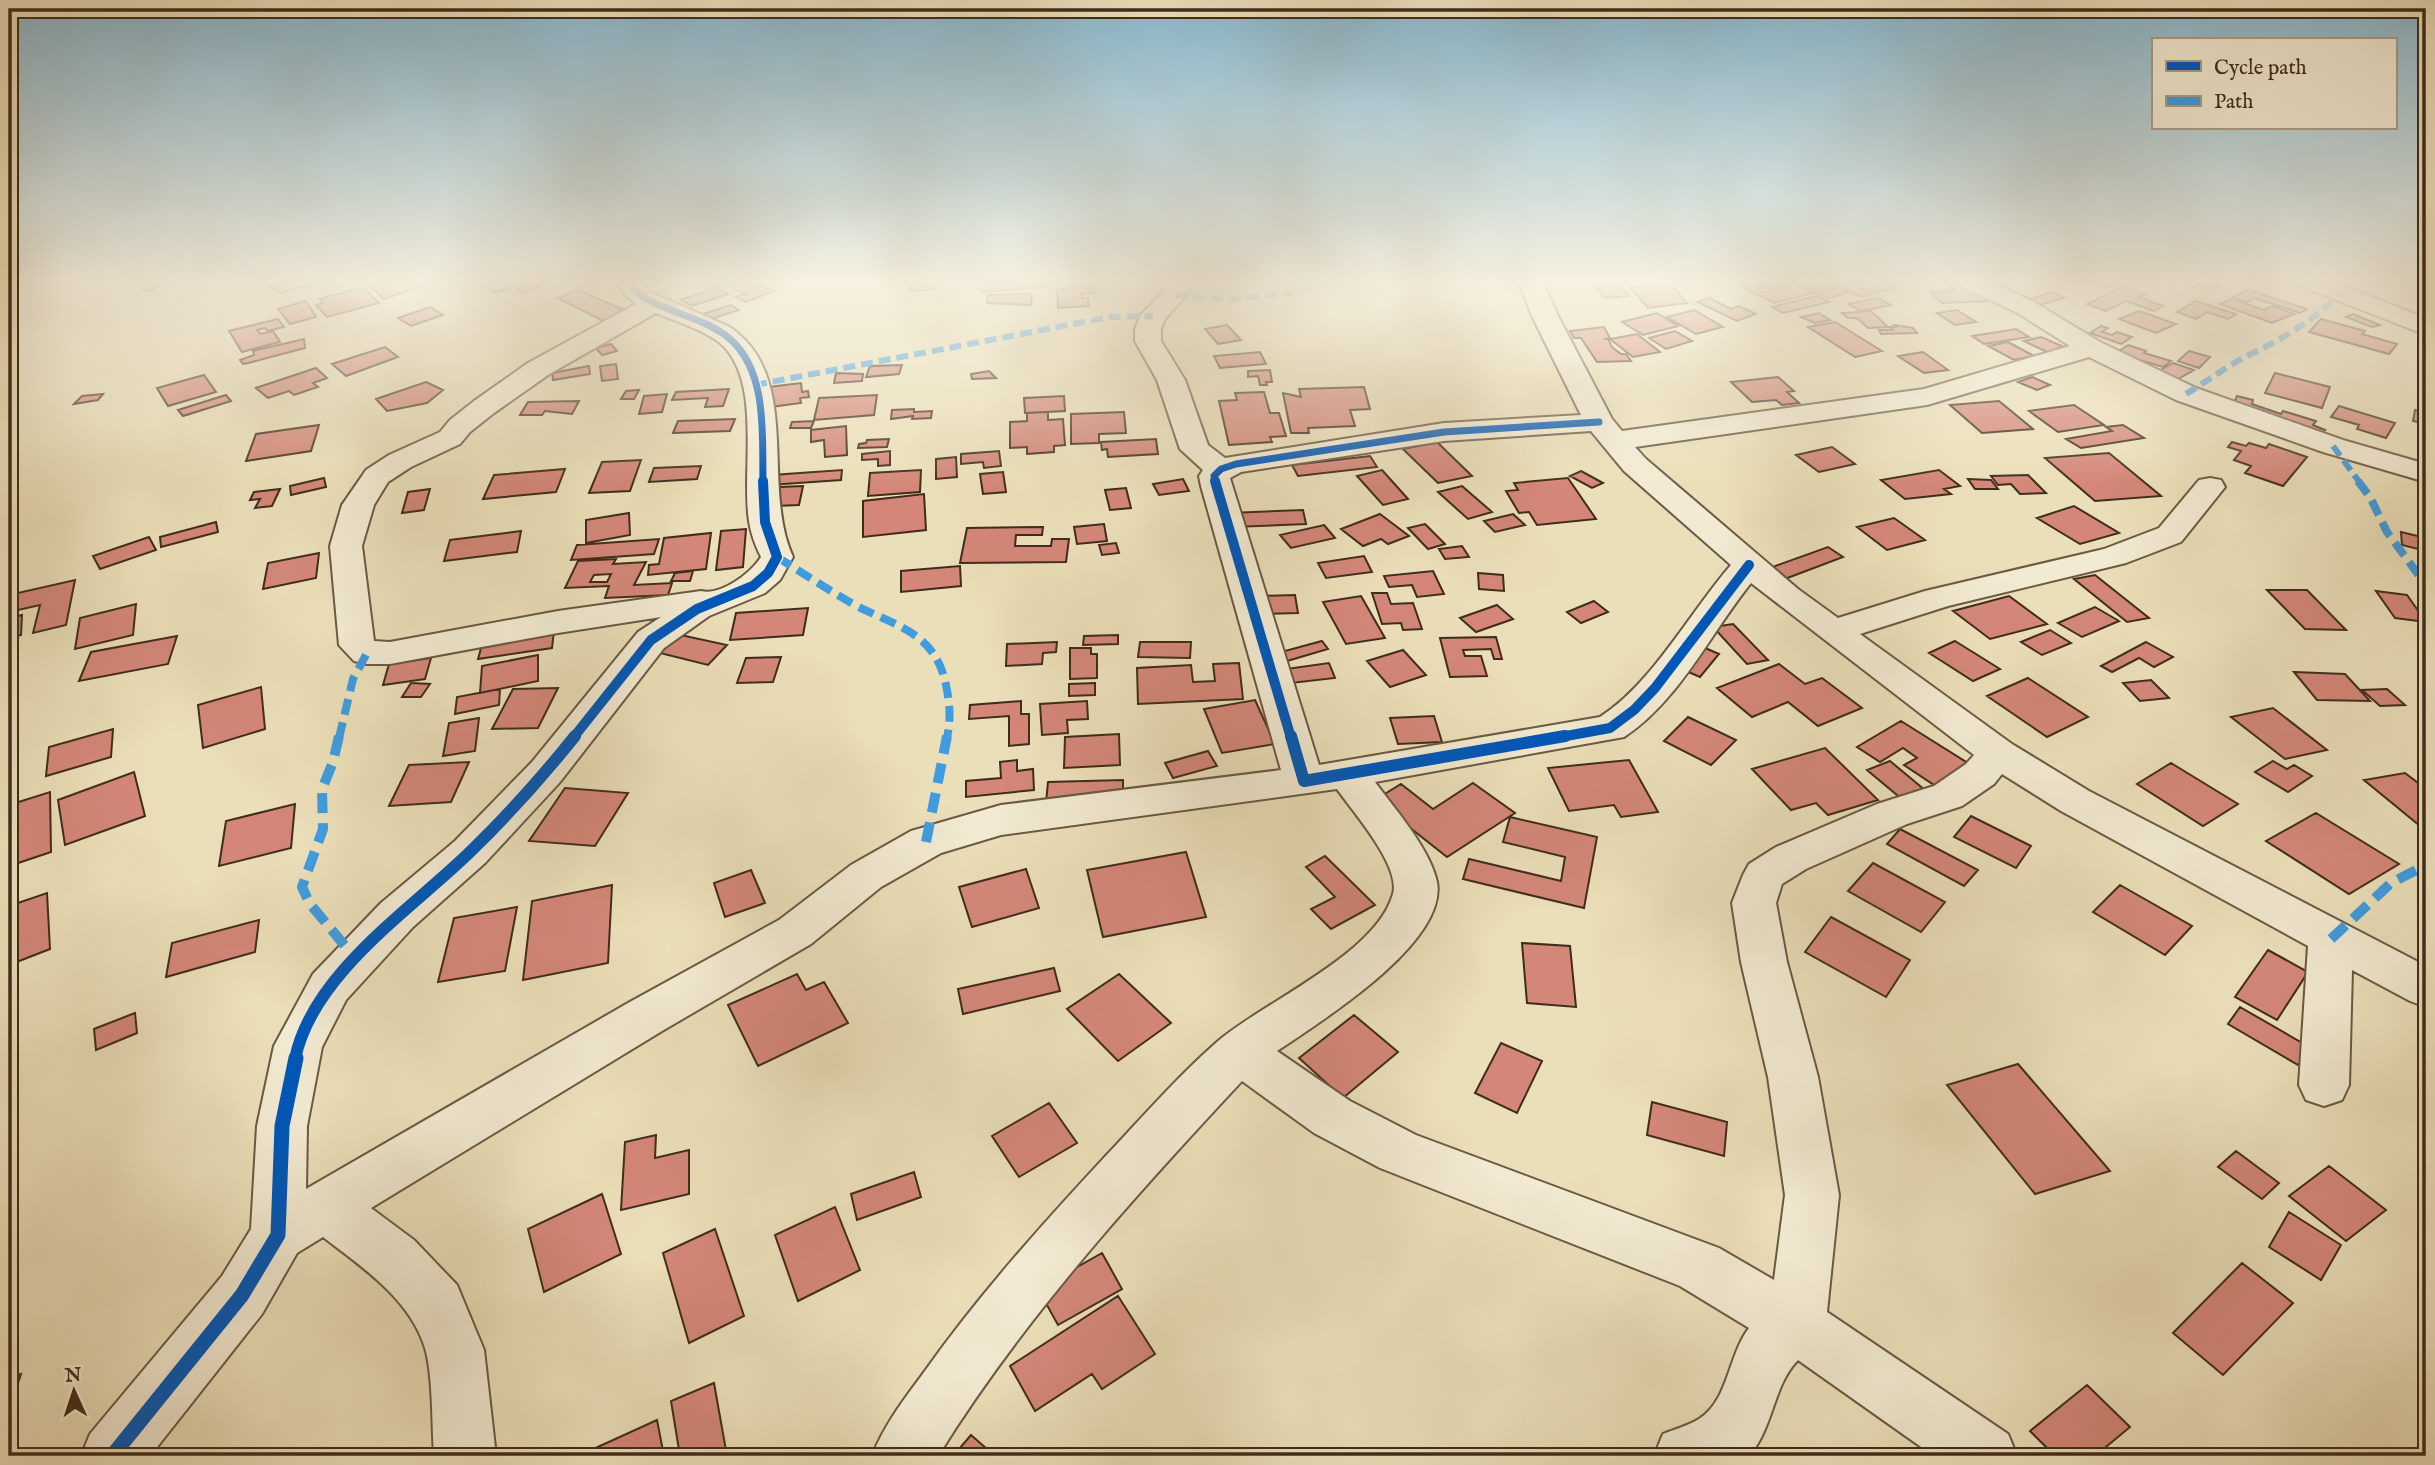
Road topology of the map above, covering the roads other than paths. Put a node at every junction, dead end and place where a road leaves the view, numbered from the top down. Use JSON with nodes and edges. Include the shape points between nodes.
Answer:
{"nodes":[{"id":1,"x":566,"y":348,"type":"edge"},
{"id":2,"x":740,"y":348,"type":"edge"},
{"id":3,"x":1152,"y":348,"type":"edge"},
{"id":4,"x":1562,"y":348,"type":"edge"},
{"id":5,"x":2090,"y":348,"type":"edge"},
{"id":6,"x":2091,"y":348,"type":"edge"},
{"id":7,"x":1606,"y":431,"type":"junction"},
{"id":8,"x":1221,"y":469,"type":"junction"},
{"id":9,"x":2426,"y":473,"type":"edge"},
{"id":10,"x":2210,"y":487,"type":"dead end"},
{"id":11,"x":1749,"y":565,"type":"junction"},
{"id":12,"x":732,"y":596,"type":"junction"},
{"id":13,"x":1833,"y":631,"type":"junction"},
{"id":14,"x":1998,"y":753,"type":"junction"},
{"id":15,"x":1325,"y":778,"type":"junction"},
{"id":16,"x":2331,"y":939,"type":"junction"},
{"id":17,"x":2426,"y":988,"type":"edge"},
{"id":18,"x":1240,"y":1052,"type":"junction"},
{"id":19,"x":2324,"y":1085,"type":"dead end"},
{"id":20,"x":327,"y":1208,"type":"junction"},
{"id":21,"x":278,"y":1236,"type":"junction"},
{"id":22,"x":1797,"y":1325,"type":"junction"},
{"id":23,"x":113,"y":1456,"type":"edge"},
{"id":24,"x":465,"y":1456,"type":"edge"},
{"id":25,"x":902,"y":1456,"type":"edge"},
{"id":26,"x":1685,"y":1456,"type":"edge"},
{"id":27,"x":1986,"y":1456,"type":"edge"}],
"edges":[{"from":1,"to":12,"type":"street","via":[[484,407],[450,438],[377,476],[358,505],[346,546],[357,645],[368,653],[390,653]]},
{"from":2,"to":12,"type":"street","via":[[760,398],[764,517],[777,557],[760,580]]},
{"from":3,"to":8,"type":"street","via":[[1171,380],[1195,449]]},
{"from":4,"to":7,"type":"street"},
{"from":5,"to":7,"type":"street","via":[[1927,397]]},
{"from":6,"to":9,"type":"street","via":[[2236,413]]},
{"from":7,"to":8,"type":"street","via":[[1444,432]]},
{"from":7,"to":11,"type":"street","via":[[1635,465]]},
{"from":8,"to":15,"type":"street","via":[[1214,477],[1216,486]]},
{"from":10,"to":13,"type":"street","via":[[2170,535],[2114,556],[1937,598]]},
{"from":11,"to":13,"type":"street"},
{"from":11,"to":15,"type":"street","via":[[1647,699],[1610,728]]},
{"from":12,"to":21,"type":"street","via":[[697,609],[651,640],[546,772],[471,852],[397,915],[329,987],[298,1046],[282,1126]]},
{"from":13,"to":14,"type":"street"},
{"from":14,"to":16,"type":"street","via":[[2074,801]]},
{"from":14,"to":22,"type":"street","via":[[1980,774],[1948,796],[1879,820],[1791,858],[1764,875],[1754,904],[1793,1077],[1812,1195]]},
{"from":15,"to":18,"type":"street","via":[[1408,861],[1417,888],[1411,911],[1398,930],[1323,998]]},
{"from":15,"to":20,"type":"street","via":[[1001,820],[926,842],[866,876],[795,932]]},
{"from":16,"to":17,"type":"street"},
{"from":16,"to":19,"type":"street"},
{"from":18,"to":22,"type":"street","via":[[1332,1117],[1398,1152],[1699,1268]]},
{"from":18,"to":25,"type":"street","via":[[1042,1263],[984,1335]]},
{"from":20,"to":21,"type":"street"},
{"from":20,"to":24,"type":"street","via":[[395,1259],[437,1305],[455,1350]]},
{"from":21,"to":23,"type":"street","via":[[242,1295]]},
{"from":22,"to":26,"type":"street","via":[[1763,1357],[1747,1409],[1728,1435],[1711,1448]]},
{"from":22,"to":27,"type":"street"}]}
